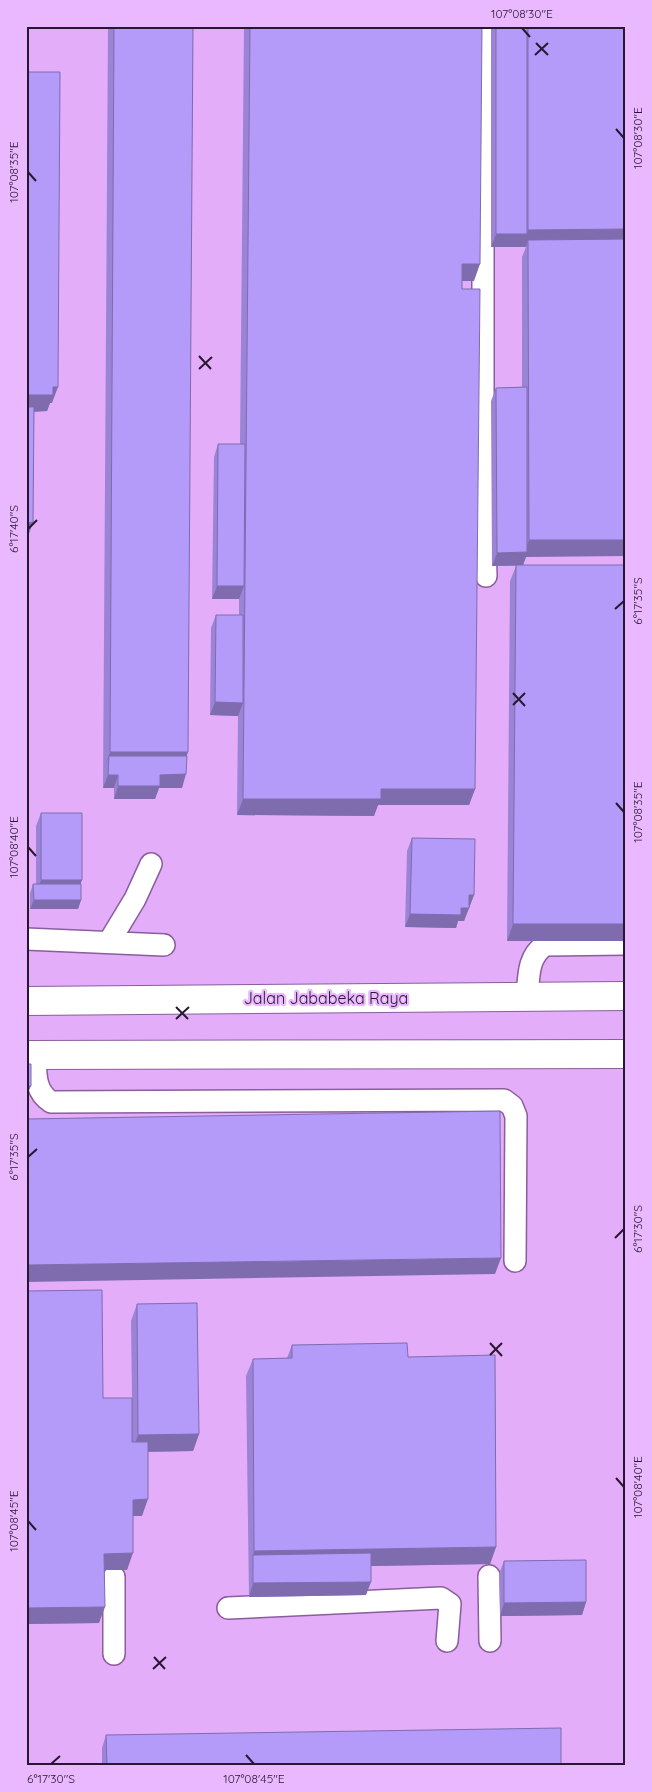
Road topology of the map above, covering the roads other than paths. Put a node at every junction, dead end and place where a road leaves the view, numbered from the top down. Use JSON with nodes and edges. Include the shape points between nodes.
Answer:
{"nodes":[{"id":1,"x":483,"y":26,"type":"edge"},
{"id":2,"x":486,"y":576,"type":"dead end"},
{"id":3,"x":151,"y":864,"type":"dead end"},
{"id":4,"x":26,"y":939,"type":"edge"},
{"id":5,"x":109,"y":942,"type":"junction"},
{"id":6,"x":626,"y":944,"type":"edge"},
{"id":7,"x":164,"y":945,"type":"dead end"},
{"id":8,"x":626,"y":996,"type":"edge"},
{"id":9,"x":527,"y":997,"type":"junction"},
{"id":10,"x":26,"y":1001,"type":"edge"},
{"id":11,"x":626,"y":1054,"type":"edge"},
{"id":12,"x":30,"y":1055,"type":"edge"},
{"id":13,"x":515,"y":1261,"type":"dead end"},
{"id":14,"x":489,"y":1576,"type":"dead end"},
{"id":15,"x":114,"y":1577,"type":"dead end"},
{"id":16,"x":228,"y":1608,"type":"dead end"},
{"id":17,"x":447,"y":1641,"type":"dead end"},
{"id":18,"x":490,"y":1641,"type":"dead end"},
{"id":19,"x":114,"y":1654,"type":"dead end"}],
"edges":[{"from":1,"to":2,"type":"lane"},
{"from":3,"to":5,"type":"lane"},
{"from":4,"to":5,"type":"lane"},
{"from":5,"to":7,"type":"lane"},
{"from":6,"to":9,"type":"lane","via":[[545,945],[537,950],[531,962]]},
{"from":8,"to":9,"type":"main road","name":"Jalan Jababeka Raya"},
{"from":9,"to":10,"type":"main road","name":"Jalan Jababeka Raya"},
{"from":11,"to":12,"type":"main road"},
{"from":12,"to":13,"type":"lane","via":[[37,1086],[51,1102],[504,1100],[512,1106],[516,1116]]},
{"from":14,"to":18,"type":"lane"},
{"from":15,"to":19,"type":"lane"},
{"from":16,"to":17,"type":"lane","via":[[441,1598],[450,1604]]}]}
